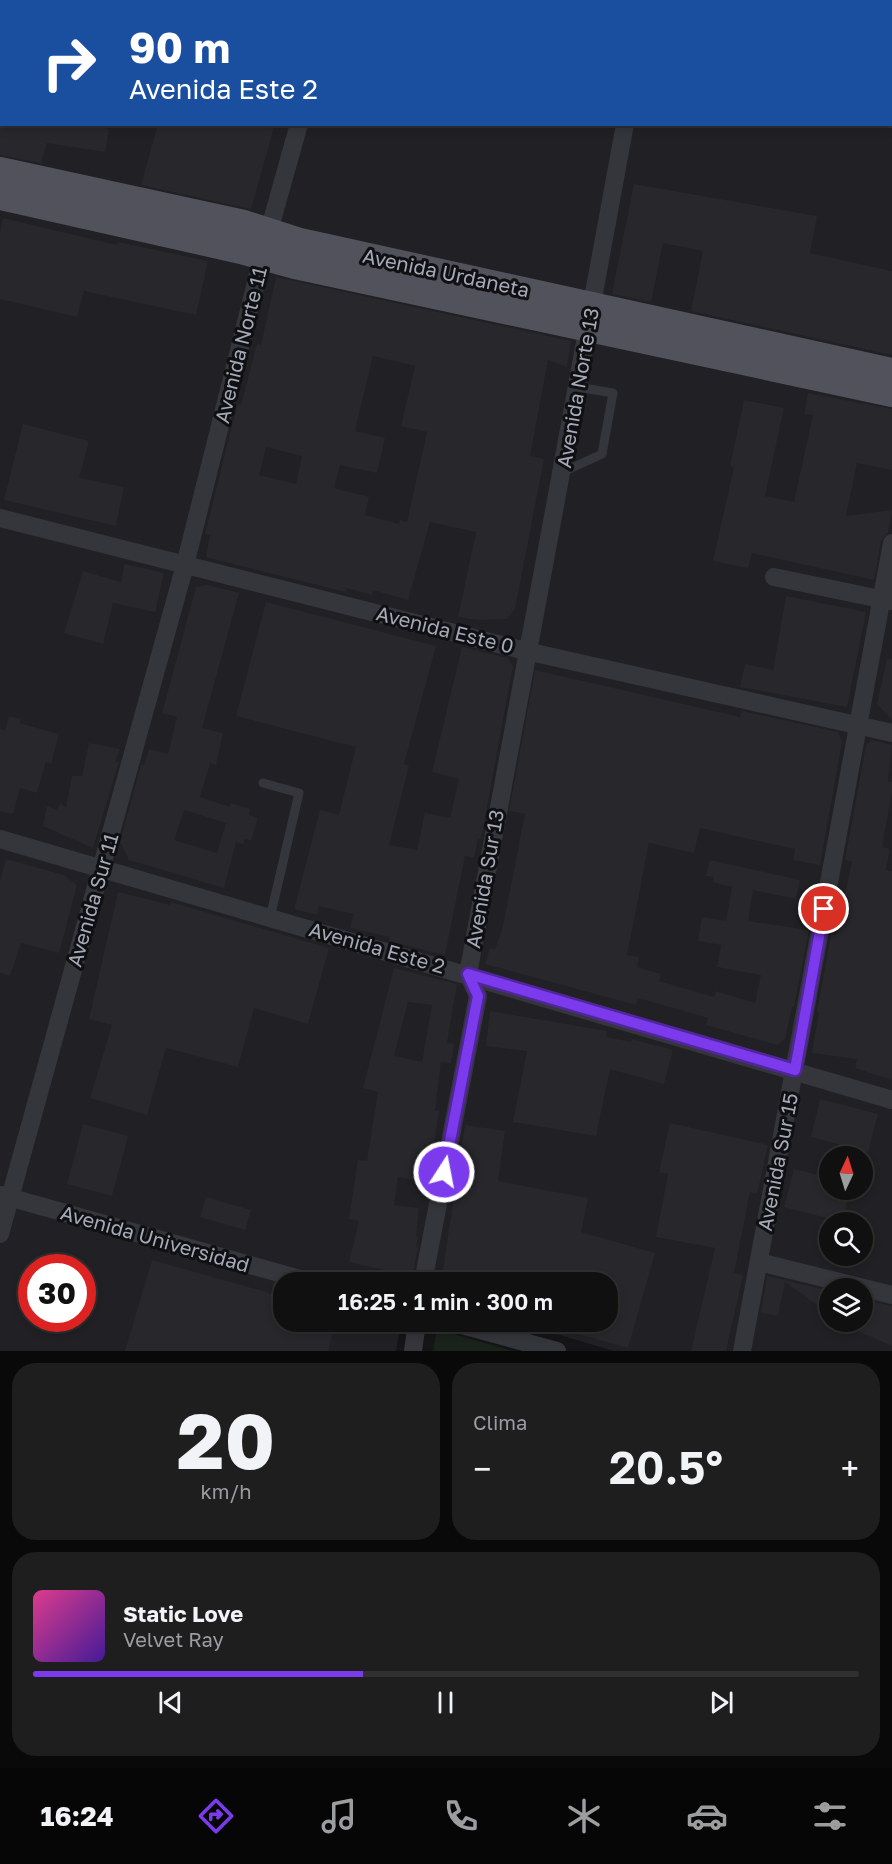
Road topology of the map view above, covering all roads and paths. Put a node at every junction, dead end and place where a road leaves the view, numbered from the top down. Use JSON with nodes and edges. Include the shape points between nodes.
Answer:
{"nodes":[{"id":1,"x":298,"y":126,"type":"edge"},
{"id":2,"x":625,"y":126,"type":"edge"},
{"id":3,"x":0,"y":171,"type":"edge"},
{"id":4,"x":0,"y":196,"type":"edge"},
{"id":5,"x":266,"y":243,"type":"junction"},
{"id":6,"x":591,"y":317,"type":"junction"},
{"id":7,"x":892,"y":372,"type":"edge"},
{"id":8,"x":577,"y":387,"type":"junction"},
{"id":9,"x":892,"y":393,"type":"edge"},
{"id":10,"x":563,"y":472,"type":"junction"},
{"id":11,"x":0,"y":518,"type":"edge"},
{"id":12,"x":892,"y":543,"type":"edge"},
{"id":13,"x":185,"y":565,"type":"junction"},
{"id":14,"x":774,"y":577,"type":"dead end"},
{"id":15,"x":886,"y":600,"type":"edge"},
{"id":16,"x":526,"y":651,"type":"junction"},
{"id":17,"x":856,"y":725,"type":"junction"},
{"id":18,"x":892,"y":733,"type":"edge"},
{"id":19,"x":263,"y":783,"type":"dead end"},
{"id":20,"x":0,"y":839,"type":"edge"},
{"id":21,"x":102,"y":868,"type":"junction"},
{"id":22,"x":270,"y":918,"type":"junction"},
{"id":23,"x":468,"y":974,"type":"junction"},
{"id":24,"x":795,"y":1070,"type":"junction"},
{"id":25,"x":892,"y":1100,"type":"edge"},
{"id":26,"x":5,"y":1196,"type":"edge"},
{"id":27,"x":0,"y":1234,"type":"edge"},
{"id":28,"x":759,"y":1262,"type":"junction"},
{"id":29,"x":275,"y":1272,"type":"edge"},
{"id":30,"x":425,"y":1272,"type":"edge"},
{"id":31,"x":892,"y":1295,"type":"edge"},
{"id":32,"x":415,"y":1332,"type":"edge"},
{"id":33,"x":488,"y":1332,"type":"edge"},
{"id":34,"x":412,"y":1351,"type":"edge"},
{"id":35,"x":557,"y":1351,"type":"edge"},
{"id":36,"x":741,"y":1351,"type":"edge"}],
"edges":[{"from":1,"to":5,"type":"street","name":"Avenida Norte 11"},
{"from":2,"to":6,"type":"street","name":"Avenida Norte 13"},
{"from":3,"to":5,"type":"main road","name":"Avenida Urdaneta"},
{"from":4,"to":5,"type":"main road","name":"Avenida Urdaneta"},
{"from":5,"to":6,"type":"main road","name":"Avenida Urdaneta","via":[[295,265]]},
{"from":5,"to":13,"type":"street","name":"Avenida Norte 11"},
{"from":6,"to":7,"type":"main road","name":"Avenida Urdaneta"},
{"from":6,"to":8,"type":"street","name":"Avenida Norte 13"},
{"from":6,"to":9,"type":"main road","name":"Avenida Urdaneta"},
{"from":8,"to":10,"type":"street","name":"Avenida Norte 13"},
{"from":8,"to":10,"type":"lane","via":[[614,393],[602,454]]},
{"from":10,"to":16,"type":"street","name":"Avenida Norte 13"},
{"from":11,"to":13,"type":"street","name":"Avenida Este 0"},
{"from":12,"to":15,"type":"street","name":"Avenida Sur 15"},
{"from":13,"to":16,"type":"street","name":"Avenida Este 0"},
{"from":13,"to":21,"type":"street","name":"Avenida Sur 11"},
{"from":14,"to":15,"type":"street"},
{"from":15,"to":17,"type":"street","name":"Avenida Sur 15"},
{"from":16,"to":17,"type":"street","name":"Avenida Este 0"},
{"from":16,"to":23,"type":"street","name":"Avenida Sur 13"},
{"from":17,"to":18,"type":"street","name":"Avenida Este 0"},
{"from":17,"to":24,"type":"street","name":"Avenida Sur 15"},
{"from":19,"to":22,"type":"lane","via":[[299,793]]},
{"from":20,"to":21,"type":"street","name":"Avenida Este 2"},
{"from":21,"to":22,"type":"street","name":"Avenida Este 2"},
{"from":21,"to":26,"type":"street","name":"Avenida Sur 11"},
{"from":22,"to":23,"type":"street","name":"Avenida Este 2"},
{"from":23,"to":24,"type":"street","name":"Avenida Este 2"},
{"from":23,"to":30,"type":"street","name":"Avenida Sur 13","via":[[478,996]]},
{"from":24,"to":25,"type":"street","name":"Avenida Este 2"},
{"from":24,"to":28,"type":"street","name":"Avenida Sur 15"},
{"from":26,"to":27,"type":"street","name":"Avenida Sur 11"},
{"from":26,"to":29,"type":"street","name":"Avenida Universidad"},
{"from":28,"to":31,"type":"street"},
{"from":28,"to":36,"type":"street","name":"Avenida Sur 15"},
{"from":32,"to":34,"type":"street"},
{"from":33,"to":35,"type":"street"}]}
